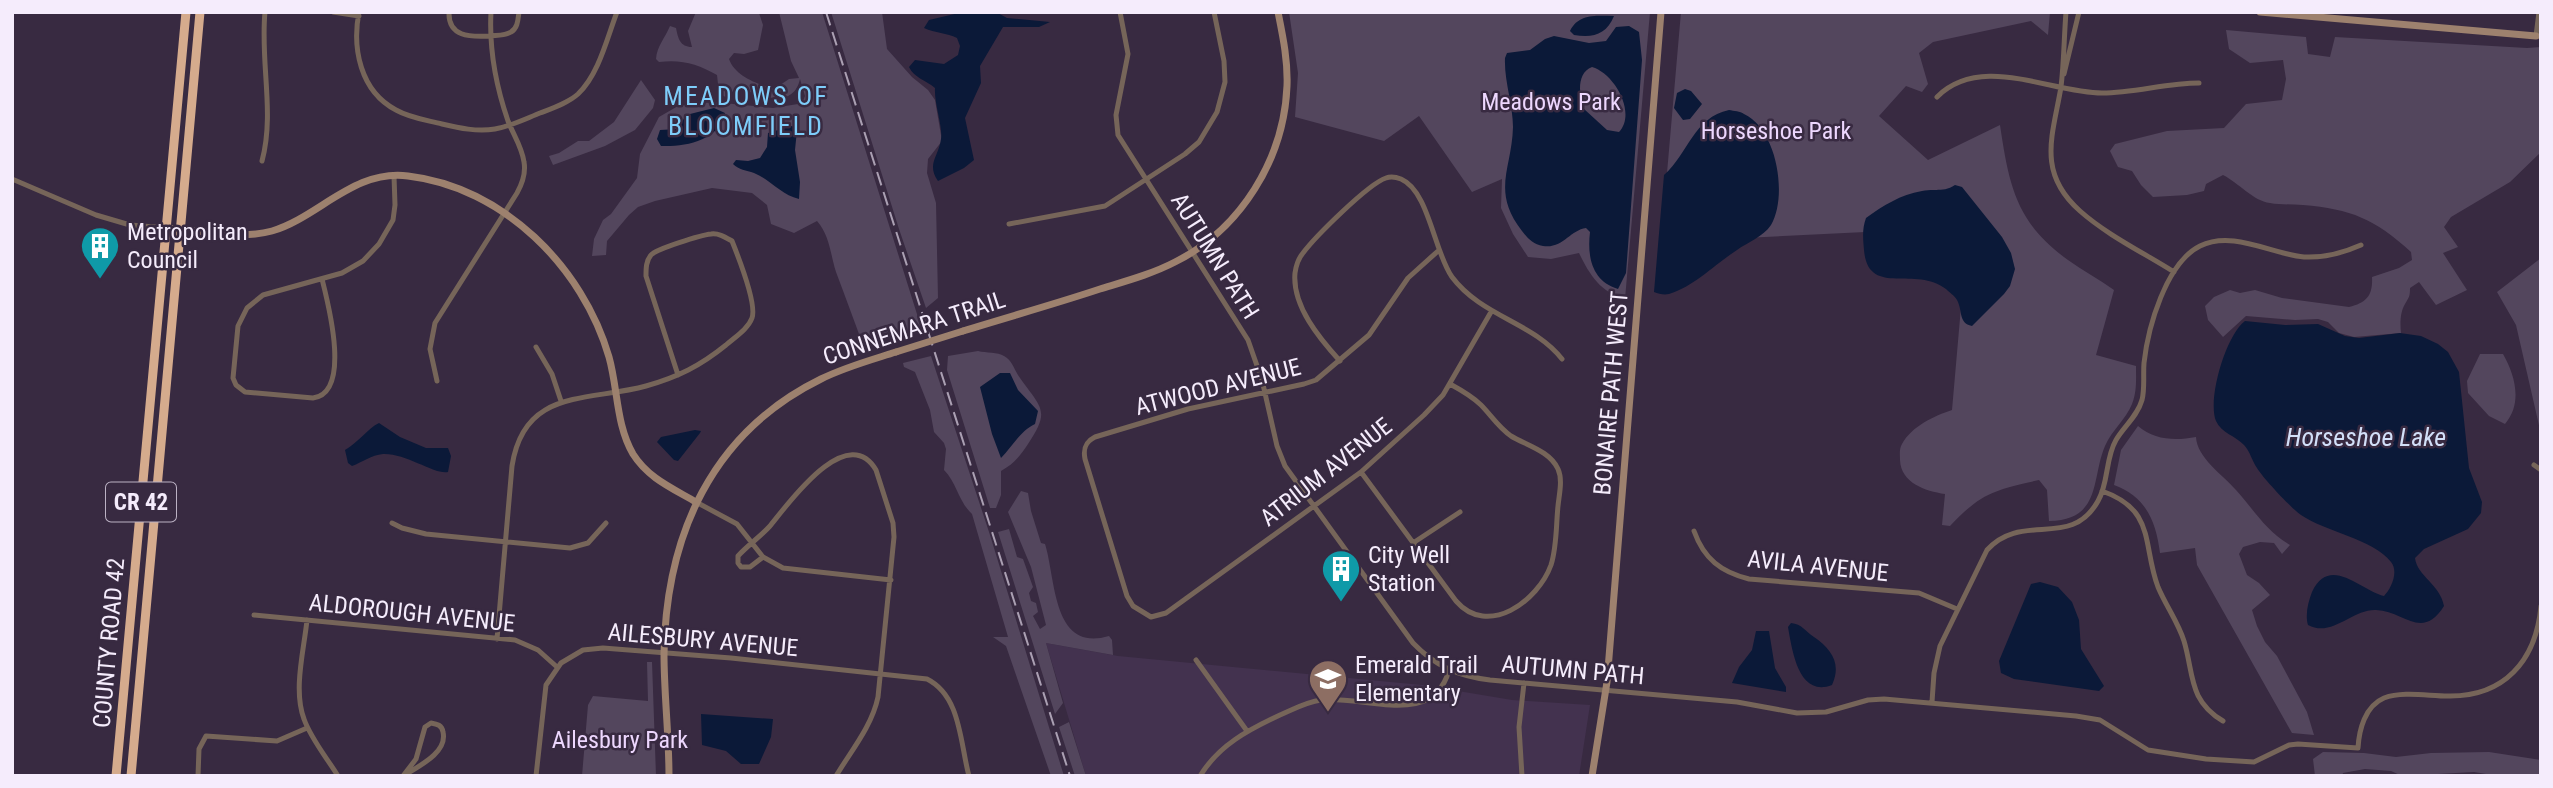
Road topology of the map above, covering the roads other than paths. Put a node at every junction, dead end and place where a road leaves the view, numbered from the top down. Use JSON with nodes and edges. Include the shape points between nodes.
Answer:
{"nodes":[{"id":1,"x":186,"y":12,"type":"edge"},
{"id":2,"x":200,"y":12,"type":"edge"},
{"id":3,"x":265,"y":12,"type":"edge"},
{"id":4,"x":333,"y":12,"type":"edge"},
{"id":5,"x":449,"y":12,"type":"edge"},
{"id":6,"x":491,"y":12,"type":"edge"},
{"id":7,"x":519,"y":12,"type":"edge"},
{"id":8,"x":617,"y":12,"type":"edge"},
{"id":9,"x":1120,"y":12,"type":"edge"},
{"id":10,"x":1214,"y":12,"type":"edge"},
{"id":11,"x":1278,"y":12,"type":"edge"},
{"id":12,"x":1661,"y":12,"type":"edge"},
{"id":13,"x":2066,"y":12,"type":"edge"},
{"id":14,"x":2079,"y":12,"type":"edge"},
{"id":15,"x":2260,"y":12,"type":"edge"},
{"id":16,"x":2539,"y":12,"type":"edge"},
{"id":17,"x":359,"y":14,"type":"edge"},
{"id":18,"x":491,"y":35,"type":"junction"},
{"id":19,"x":2539,"y":36,"type":"edge"},
{"id":20,"x":2199,"y":83,"type":"dead end"},
{"id":21,"x":2060,"y":88,"type":"junction"},
{"id":22,"x":1937,"y":97,"type":"dead end"},
{"id":23,"x":510,"y":125,"type":"junction"},
{"id":24,"x":262,"y":162,"type":"dead end"},
{"id":25,"x":394,"y":176,"type":"junction"},
{"id":26,"x":12,"y":179,"type":"edge"},
{"id":27,"x":1146,"y":180,"type":"junction"},
{"id":28,"x":505,"y":213,"type":"junction"},
{"id":29,"x":1009,"y":224,"type":"dead end"},
{"id":30,"x":167,"y":228,"type":"junction"},
{"id":31,"x":181,"y":228,"type":"junction"},
{"id":32,"x":2361,"y":245,"type":"dead end"},
{"id":33,"x":1438,"y":251,"type":"junction"},
{"id":34,"x":1193,"y":252,"type":"junction"},
{"id":35,"x":2175,"y":272,"type":"junction"},
{"id":36,"x":322,"y":279,"type":"junction"},
{"id":37,"x":1491,"y":312,"type":"junction"},
{"id":38,"x":536,"y":346,"type":"dead end"},
{"id":39,"x":1562,"y":359,"type":"dead end"},
{"id":40,"x":1340,"y":361,"type":"junction"},
{"id":41,"x":678,"y":375,"type":"junction"},
{"id":42,"x":437,"y":381,"type":"dead end"},
{"id":43,"x":1450,"y":384,"type":"junction"},
{"id":44,"x":616,"y":391,"type":"junction"},
{"id":45,"x":1265,"y":393,"type":"junction"},
{"id":46,"x":561,"y":401,"type":"junction"},
{"id":47,"x":2534,"y":465,"type":"dead end"},
{"id":48,"x":2541,"y":470,"type":"edge"},
{"id":49,"x":1361,"y":472,"type":"junction"},
{"id":50,"x":2102,"y":491,"type":"junction"},
{"id":51,"x":696,"y":502,"type":"junction"},
{"id":52,"x":1313,"y":507,"type":"junction"},
{"id":53,"x":1460,"y":512,"type":"dead end"},
{"id":54,"x":392,"y":523,"type":"dead end"},
{"id":55,"x":606,"y":523,"type":"dead end"},
{"id":56,"x":1694,"y":531,"type":"dead end"},
{"id":57,"x":506,"y":541,"type":"junction"},
{"id":58,"x":754,"y":543,"type":"junction"},
{"id":59,"x":1413,"y":543,"type":"junction"},
{"id":60,"x":763,"y":556,"type":"junction"},
{"id":61,"x":891,"y":580,"type":"junction"},
{"id":62,"x":2541,"y":606,"type":"edge"},
{"id":63,"x":1957,"y":609,"type":"junction"},
{"id":64,"x":1144,"y":614,"type":"joint"},
{"id":65,"x":254,"y":615,"type":"dead end"},
{"id":66,"x":307,"y":620,"type":"junction"},
{"id":67,"x":497,"y":639,"type":"junction"},
{"id":68,"x":127,"y":649,"type":"junction"},
{"id":69,"x":142,"y":651,"type":"junction"},
{"id":70,"x":664,"y":655,"type":"junction"},
{"id":71,"x":1196,"y":660,"type":"dead end"},
{"id":72,"x":557,"y":667,"type":"junction"},
{"id":73,"x":1449,"y":670,"type":"junction"},
{"id":74,"x":881,"y":674,"type":"junction"},
{"id":75,"x":1524,"y":683,"type":"junction"},
{"id":76,"x":1606,"y":690,"type":"junction"},
{"id":77,"x":1932,"y":702,"type":"junction"},
{"id":78,"x":2223,"y":721,"type":"dead end"},
{"id":79,"x":307,"y":728,"type":"junction"},
{"id":80,"x":1247,"y":731,"type":"junction"},
{"id":81,"x":839,"y":775,"type":"edge"},
{"id":82,"x":116,"y":776,"type":"edge"},
{"id":83,"x":131,"y":776,"type":"edge"},
{"id":84,"x":198,"y":776,"type":"edge"},
{"id":85,"x":338,"y":776,"type":"edge"},
{"id":86,"x":403,"y":776,"type":"edge"},
{"id":87,"x":536,"y":776,"type":"edge"},
{"id":88,"x":669,"y":776,"type":"edge"},
{"id":89,"x":969,"y":776,"type":"edge"},
{"id":90,"x":1200,"y":776,"type":"edge"},
{"id":91,"x":1522,"y":776,"type":"edge"},
{"id":92,"x":1592,"y":776,"type":"edge"}],
"edges":[{"from":1,"to":30,"type":"highway","name":"COUNTY ROAD 42","number":"CR 42"},
{"from":2,"to":31,"type":"highway","name":"COUNTY ROAD 42","number":"CR 42"},
{"from":3,"to":24,"type":"street","via":[[267,136]]},
{"from":4,"to":17,"type":"street"},
{"from":5,"to":18,"type":"street","via":[[452,27],[460,34]]},
{"from":6,"to":18,"type":"street"},
{"from":7,"to":18,"type":"street","via":[[513,31]]},
{"from":8,"to":23,"type":"street","via":[[593,72],[578,94]]},
{"from":9,"to":27,"type":"street","name":"AUTUMN PATH","via":[[1128,54],[1115,122],[1121,141]]},
{"from":10,"to":27,"type":"street","via":[[1225,72],[1217,112],[1199,142]]},
{"from":11,"to":34,"type":"street","name":"CONNEMARA TRAIL","via":[[1287,87],[1275,148],[1245,204]]},
{"from":12,"to":76,"type":"street","name":"BONAIRE PATH WEST"},
{"from":13,"to":21,"type":"street"},
{"from":14,"to":21,"type":"street"},
{"from":15,"to":19,"type":"street"},
{"from":16,"to":19,"type":"street"},
{"from":17,"to":23,"type":"street","via":[[360,64],[374,92],[389,106],[414,118],[467,129]]},
{"from":18,"to":23,"type":"street","via":[[496,80]]},
{"from":20,"to":21,"type":"street","via":[[2110,93]]},
{"from":21,"to":22,"type":"street","via":[[2019,78],[1989,77],[1947,88]]},
{"from":21,"to":35,"type":"street","via":[[2050,152],[2066,195],[2087,217]]},
{"from":23,"to":28,"type":"street","via":[[525,166],[521,186]]},
{"from":25,"to":28,"type":"street","via":[[444,184]]},
{"from":25,"to":31,"type":"street","via":[[361,183],[273,231],[247,234]]},
{"from":25,"to":36,"type":"street","via":[[394,215],[379,244],[354,267]]},
{"from":26,"to":30,"type":"street","via":[[96,215],[130,225]]},
{"from":27,"to":29,"type":"street","via":[[1100,208]]},
{"from":27,"to":34,"type":"street","name":"AUTUMN PATH"},
{"from":28,"to":42,"type":"street","via":[[435,323],[429,349]]},
{"from":28,"to":44,"type":"street","via":[[545,247],[578,288],[603,340]]},
{"from":30,"to":31,"type":"street"},
{"from":30,"to":68,"type":"highway","name":"COUNTY ROAD 42","number":"CR 42"},
{"from":31,"to":69,"type":"highway","name":"COUNTY ROAD 42","number":"CR 42"},
{"from":32,"to":35,"type":"street","via":[[2330,256],[2305,257],[2215,241],[2193,250]]},
{"from":33,"to":37,"type":"street","via":[[1458,284]]},
{"from":33,"to":40,"type":"street","name":"ATWOOD AVENUE","via":[[1408,278],[1374,329]]},
{"from":33,"to":40,"type":"street","via":[[1424,207],[1409,185],[1397,178],[1382,180],[1361,196],[1306,249],[1297,263],[1296,288],[1309,323]]},
{"from":34,"to":45,"type":"street","name":"AUTUMN PATH","via":[[1248,340]]},
{"from":34,"to":51,"type":"street","name":"CONNEMARA TRAIL","bridge":true,"via":[[1149,274],[830,375],[751,427]]},
{"from":35,"to":50,"type":"street","via":[[2151,326],[2140,405],[2116,441]]},
{"from":36,"to":36,"type":"street","via":[[263,295],[247,307],[236,334],[233,378],[238,388],[313,398],[328,392],[335,335]]},
{"from":37,"to":39,"type":"street","via":[[1544,340]]},
{"from":37,"to":43,"type":"street","name":"ATRIUM AVENUE"},
{"from":38,"to":46,"type":"street"},
{"from":40,"to":45,"type":"street","name":"ATWOOD AVENUE","via":[[1311,383]]},
{"from":41,"to":41,"type":"street","via":[[709,359],[752,317],[732,241],[723,235],[711,234],[658,249],[646,265]]},
{"from":41,"to":44,"type":"street"},
{"from":43,"to":49,"type":"street","name":"ATRIUM AVENUE","via":[[1436,403]]},
{"from":43,"to":59,"type":"street","via":[[1475,399],[1505,432],[1555,463],[1560,482],[1553,558],[1542,581],[1512,610],[1482,617],[1461,607]]},
{"from":44,"to":46,"type":"street"},
{"from":44,"to":51,"type":"street","via":[[624,436],[639,463],[663,484]]},
{"from":45,"to":52,"type":"street","name":"AUTUMN PATH","via":[[1282,460]]},
{"from":45,"to":64,"type":"street","name":"ATWOOD AVENUE","via":[[1188,409],[1087,443],[1084,452],[1127,596]]},
{"from":46,"to":57,"type":"street","via":[[538,414],[516,448]]},
{"from":47,"to":48,"type":"street"},
{"from":49,"to":52,"type":"street","name":"ATRIUM AVENUE"},
{"from":49,"to":59,"type":"street"},
{"from":50,"to":63,"type":"street","via":[[2092,510],[2075,524],[2016,531],[1995,542]]},
{"from":50,"to":78,"type":"street","via":[[2126,502],[2141,519],[2156,579],[2183,639],[2195,691]]},
{"from":51,"to":58,"type":"street","via":[[737,524]]},
{"from":51,"to":70,"type":"street","name":"CONNEMARA TRAIL","via":[[671,573]]},
{"from":52,"to":64,"type":"street","name":"ATRIUM AVENUE","via":[[1166,613]]},
{"from":52,"to":73,"type":"street","name":"AUTUMN PATH","via":[[1413,643]]},
{"from":53,"to":59,"type":"street"},
{"from":54,"to":57,"type":"street","via":[[414,532]]},
{"from":55,"to":57,"type":"street","via":[[593,539],[576,547]]},
{"from":56,"to":63,"type":"street","name":"AVILA AVENUE","via":[[1709,558],[1729,573],[1749,579],[1919,593]]},
{"from":57,"to":67,"type":"street"},
{"from":58,"to":60,"type":"street"},
{"from":58,"to":60,"type":"street","via":[[738,556],[738,564],[750,567]]},
{"from":58,"to":61,"type":"street","via":[[799,488],[819,472],[846,455],[866,457],[876,470],[894,529]]},
{"from":60,"to":61,"type":"street","via":[[789,570]]},
{"from":61,"to":74,"type":"street"},
{"from":62,"to":77,"type":"street","name":"AUTUMN PATH","via":[[2537,632],[2525,659],[2495,687],[2465,696],[2385,698],[2367,714],[2358,748],[2298,744],[2254,762],[2206,759],[2148,750],[2090,718]]},
{"from":63,"to":77,"type":"street","via":[[1938,655]]},
{"from":65,"to":66,"type":"street","name":"ALDOROUGH AVENUE"},
{"from":66,"to":67,"type":"street","name":"ALDOROUGH AVENUE"},
{"from":66,"to":79,"type":"street","via":[[299,696]]},
{"from":67,"to":72,"type":"street","name":"ALDOROUGH AVENUE","via":[[530,645]]},
{"from":68,"to":69,"type":"highway"},
{"from":68,"to":82,"type":"highway","name":"COUNTY ROAD 42","number":"CR 42"},
{"from":69,"to":83,"type":"highway","name":"COUNTY ROAD 42","number":"CR 42"},
{"from":70,"to":72,"type":"street","name":"AILESBURY AVENUE","via":[[593,649],[575,653]]},
{"from":70,"to":74,"type":"street","name":"AILESBURY AVENUE"},
{"from":70,"to":88,"type":"street","name":"CONNEMARA TRAIL"},
{"from":71,"to":80,"type":"street"},
{"from":72,"to":87,"type":"street","via":[[544,693]]},
{"from":73,"to":75,"type":"street","name":"AUTUMN PATH","via":[[1468,678]]},
{"from":73,"to":80,"type":"street","via":[[1436,695],[1421,703],[1317,701]]},
{"from":74,"to":81,"type":"street","via":[[875,710]]},
{"from":74,"to":89,"type":"street","name":"AILESBURY AVENUE","via":[[927,679],[942,689],[953,707]]},
{"from":75,"to":76,"type":"street","name":"AUTUMN PATH"},
{"from":75,"to":91,"type":"street","via":[[1519,727]]},
{"from":76,"to":77,"type":"street","name":"AUTUMN PATH","via":[[1737,702],[1797,713],[1826,712],[1868,700]]},
{"from":76,"to":92,"type":"street","name":"BONAIRE PATH WEST"},
{"from":79,"to":84,"type":"street","via":[[277,741],[206,736],[199,749]]},
{"from":79,"to":85,"type":"street"},
{"from":80,"to":90,"type":"street","via":[[1223,748]]},
{"from":86,"to":86,"type":"street","via":[[438,751],[444,735],[438,724],[425,727],[416,759]]}]}
